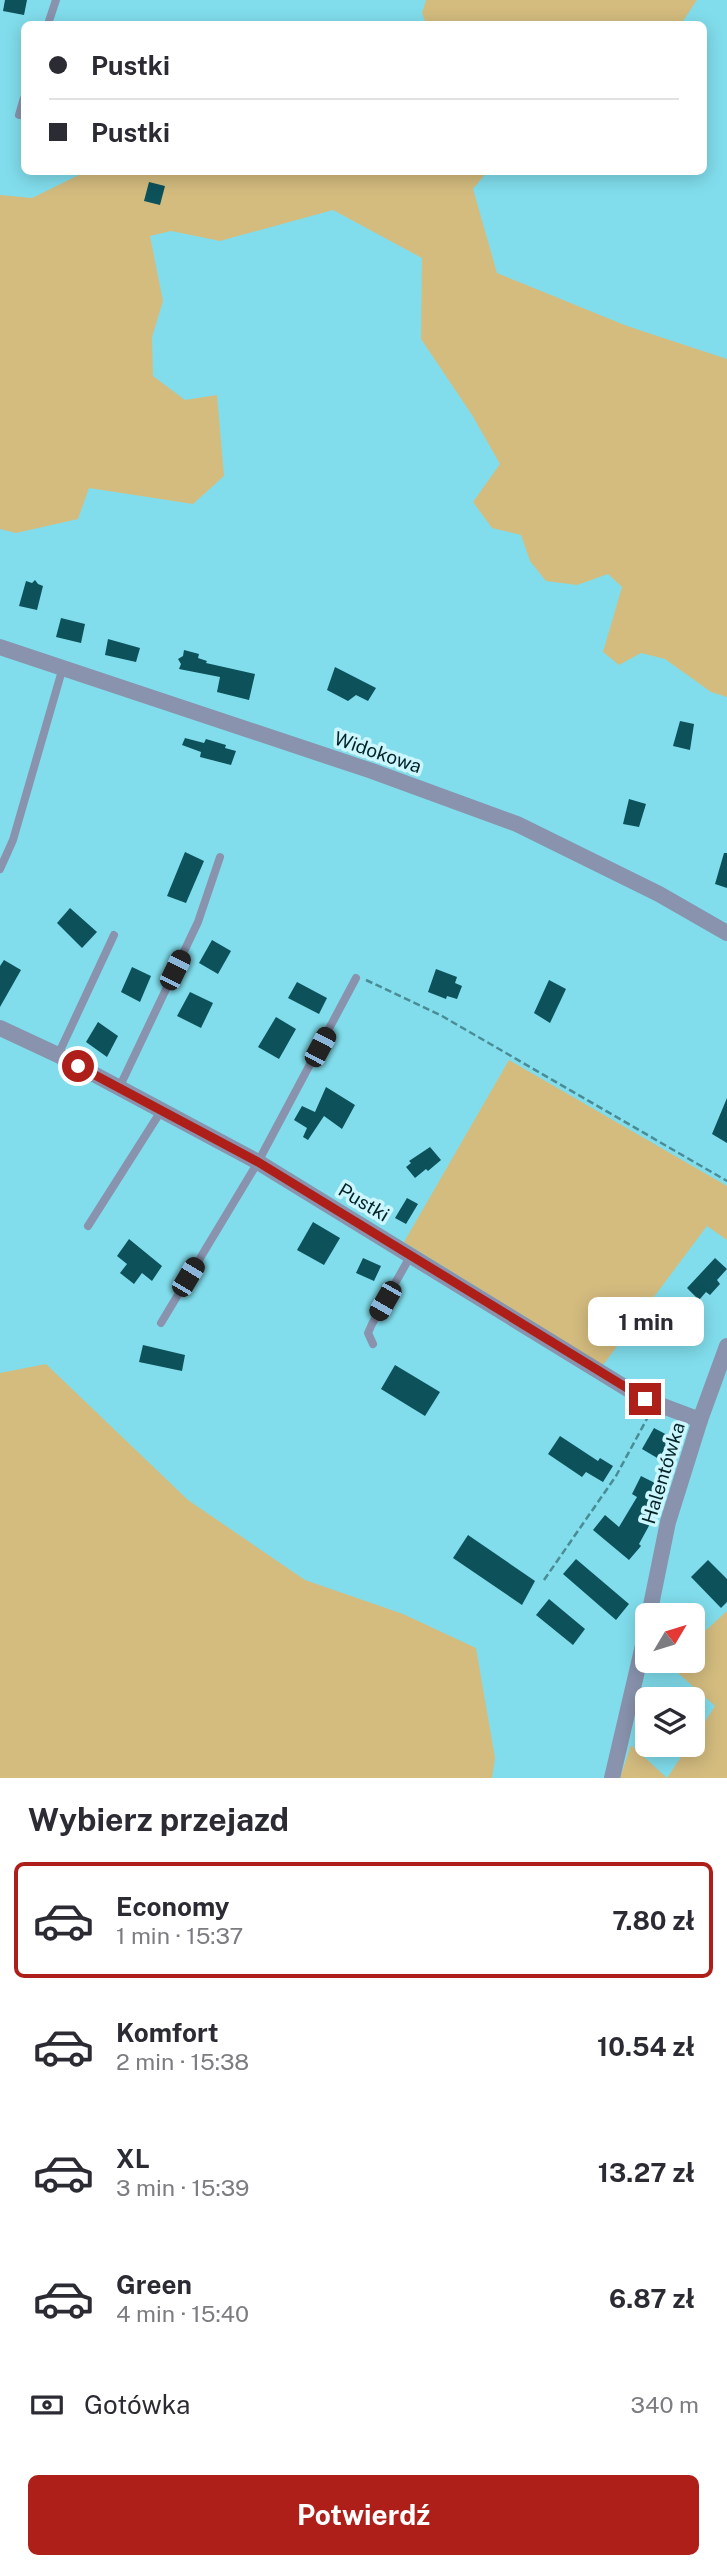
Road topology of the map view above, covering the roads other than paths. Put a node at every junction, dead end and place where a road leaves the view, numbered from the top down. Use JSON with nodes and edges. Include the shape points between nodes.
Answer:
{"nodes":[{"id":1,"x":56,"y":0,"type":"edge"},
{"id":2,"x":49,"y":21,"type":"edge"},
{"id":3,"x":21,"y":108,"type":"edge"},
{"id":4,"x":19,"y":114,"type":"dead end"},
{"id":5,"x":0,"y":647,"type":"edge"},
{"id":6,"x":63,"y":667,"type":"junction"},
{"id":7,"x":220,"y":857,"type":"dead end"},
{"id":8,"x":0,"y":869,"type":"edge"},
{"id":9,"x":727,"y":933,"type":"edge"},
{"id":10,"x":114,"y":935,"type":"dead end"},
{"id":11,"x":356,"y":978,"type":"road end"},
{"id":12,"x":0,"y":1028,"type":"edge"},
{"id":13,"x":58,"y":1055,"type":"junction"},
{"id":14,"x":119,"y":1088,"type":"junction"},
{"id":15,"x":161,"y":1111,"type":"junction"},
{"id":16,"x":258,"y":1162,"type":"junction"},
{"id":17,"x":88,"y":1226,"type":"dead end"},
{"id":18,"x":411,"y":1255,"type":"junction"},
{"id":19,"x":161,"y":1323,"type":"dead end"},
{"id":20,"x":373,"y":1344,"type":"dead end"},
{"id":21,"x":727,"y":1346,"type":"edge"},
{"id":22,"x":700,"y":1420,"type":"junction"},
{"id":23,"x":651,"y":1603,"type":"edge"},
{"id":24,"x":637,"y":1673,"type":"edge"},
{"id":25,"x":612,"y":1778,"type":"edge"}],
"edges":[{"from":1,"to":2,"type":"lane"},
{"from":3,"to":4,"type":"lane"},
{"from":5,"to":6,"type":"street","name":"Widokowa"},
{"from":6,"to":8,"type":"lane","via":[[13,840]]},
{"from":6,"to":9,"type":"street","name":"Widokowa","via":[[517,824]]},
{"from":7,"to":14,"type":"lane","via":[[198,922]]},
{"from":10,"to":13,"type":"lane"},
{"from":11,"to":16,"type":"lane"},
{"from":12,"to":13,"type":"street","name":"Pustki"},
{"from":13,"to":14,"type":"street","name":"Pustki"},
{"from":14,"to":15,"type":"street","name":"Pustki"},
{"from":15,"to":16,"type":"street","name":"Pustki"},
{"from":15,"to":17,"type":"lane"},
{"from":16,"to":18,"type":"street","name":"Pustki"},
{"from":16,"to":19,"type":"lane"},
{"from":18,"to":20,"type":"lane","via":[[368,1333]]},
{"from":18,"to":22,"type":"street","name":"Pustki","via":[[645,1399]]},
{"from":21,"to":22,"type":"street","name":"Halentówka"},
{"from":22,"to":23,"type":"street","name":"Halentówka","via":[[668,1522]]},
{"from":24,"to":25,"type":"street"}]}
